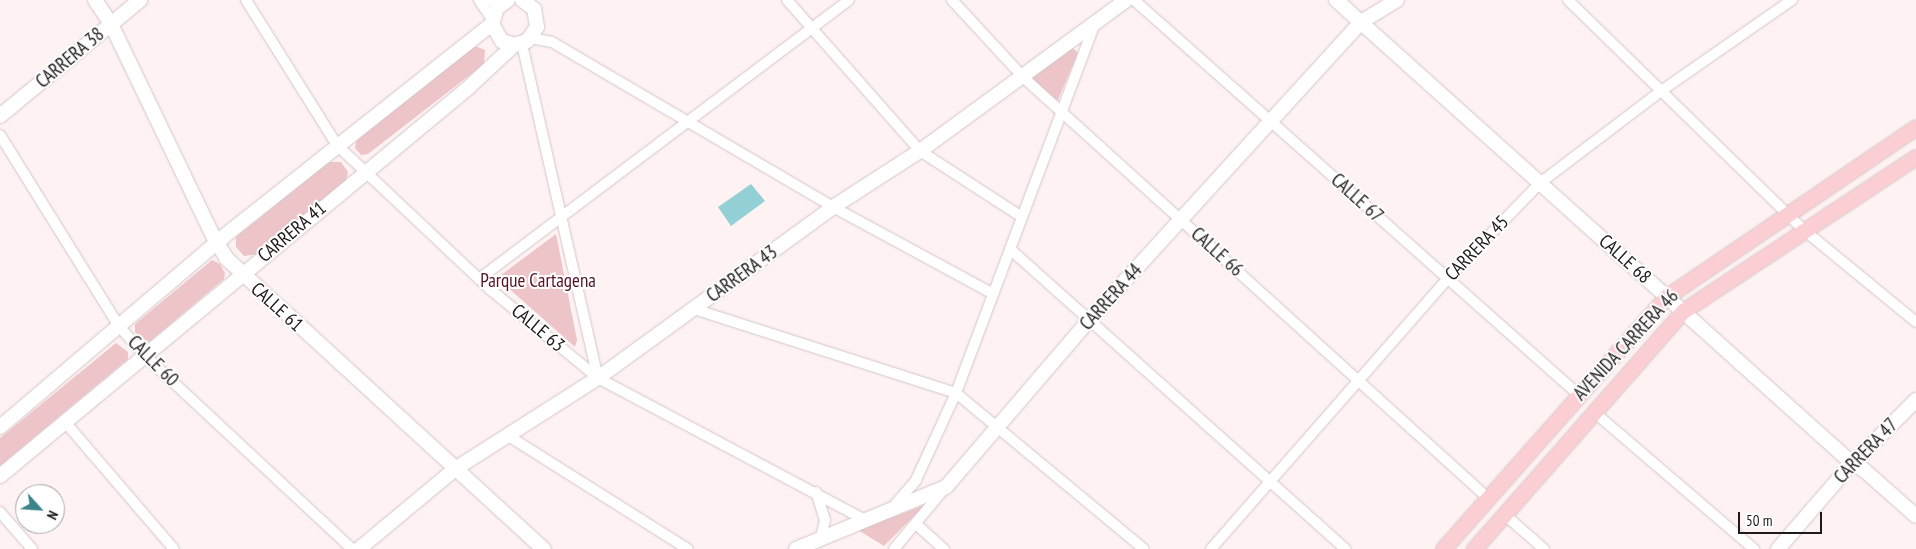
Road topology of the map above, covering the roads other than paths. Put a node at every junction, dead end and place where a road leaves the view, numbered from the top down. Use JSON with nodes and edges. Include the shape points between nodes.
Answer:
{"nodes":[{"id":1,"x":95,"y":0,"type":"edge"},
{"id":2,"x":140,"y":0,"type":"edge"},
{"id":3,"x":246,"y":0,"type":"edge"},
{"id":4,"x":479,"y":0,"type":"edge"},
{"id":5,"x":487,"y":0,"type":"edge"},
{"id":6,"x":522,"y":0,"type":"edge"},
{"id":7,"x":787,"y":0,"type":"edge"},
{"id":8,"x":849,"y":0,"type":"edge"},
{"id":9,"x":952,"y":0,"type":"edge"},
{"id":10,"x":1126,"y":0,"type":"edge"},
{"id":11,"x":1134,"y":0,"type":"edge"},
{"id":12,"x":1336,"y":0,"type":"edge"},
{"id":13,"x":1397,"y":0,"type":"edge"},
{"id":14,"x":1568,"y":0,"type":"edge"},
{"id":15,"x":1792,"y":0,"type":"edge"},
{"id":16,"x":506,"y":1,"type":"edge"},
{"id":17,"x":538,"y":10,"type":"edge"},
{"id":18,"x":492,"y":22,"type":"junction"},
{"id":19,"x":1360,"y":22,"type":"junction"},
{"id":20,"x":111,"y":24,"type":"junction"},
{"id":21,"x":1094,"y":25,"type":"junction"},
{"id":22,"x":811,"y":28,"type":"junction"},
{"id":23,"x":522,"y":42,"type":"junction"},
{"id":24,"x":552,"y":42,"type":"junction"},
{"id":25,"x":1023,"y":77,"type":"junction"},
{"id":26,"x":1661,"y":91,"type":"junction"},
{"id":27,"x":1061,"y":113,"type":"junction"},
{"id":28,"x":0,"y":116,"type":"edge"},
{"id":29,"x":1270,"y":120,"type":"junction"},
{"id":30,"x":685,"y":122,"type":"junction"},
{"id":31,"x":1916,"y":127,"type":"edge"},
{"id":32,"x":0,"y":135,"type":"edge"},
{"id":33,"x":337,"y":145,"type":"junction"},
{"id":34,"x":920,"y":151,"type":"junction"},
{"id":35,"x":1916,"y":157,"type":"edge"},
{"id":36,"x":363,"y":172,"type":"junction"},
{"id":37,"x":1540,"y":183,"type":"junction"},
{"id":38,"x":833,"y":207,"type":"junction"},
{"id":39,"x":1787,"y":214,"type":"junction"},
{"id":40,"x":1022,"y":217,"type":"junction"},
{"id":41,"x":559,"y":218,"type":"junction"},
{"id":42,"x":1182,"y":220,"type":"junction"},
{"id":43,"x":1804,"y":230,"type":"junction"},
{"id":44,"x":216,"y":243,"type":"junction"},
{"id":45,"x":1010,"y":249,"type":"junction"},
{"id":46,"x":241,"y":274,"type":"junction"},
{"id":47,"x":1448,"y":278,"type":"junction"},
{"id":48,"x":478,"y":279,"type":"junction"},
{"id":49,"x":993,"y":294,"type":"junction"},
{"id":50,"x":1666,"y":296,"type":"junction"},
{"id":51,"x":694,"y":309,"type":"junction"},
{"id":52,"x":1682,"y":311,"type":"junction"},
{"id":53,"x":1089,"y":320,"type":"junction"},
{"id":54,"x":1916,"y":322,"type":"edge"},
{"id":55,"x":120,"y":326,"type":"junction"},
{"id":56,"x":144,"y":355,"type":"junction"},
{"id":57,"x":598,"y":378,"type":"junction"},
{"id":58,"x":1358,"y":381,"type":"junction"},
{"id":59,"x":956,"y":393,"type":"junction"},
{"id":60,"x":1580,"y":395,"type":"junction"},
{"id":61,"x":1916,"y":400,"type":"edge"},
{"id":62,"x":1594,"y":412,"type":"junction"},
{"id":63,"x":66,"y":422,"type":"junction"},
{"id":64,"x":999,"y":426,"type":"junction"},
{"id":65,"x":0,"y":427,"type":"edge"},
{"id":66,"x":510,"y":437,"type":"junction"},
{"id":67,"x":1853,"y":464,"type":"junction"},
{"id":68,"x":455,"y":469,"type":"junction"},
{"id":69,"x":0,"y":476,"type":"edge"},
{"id":70,"x":1270,"y":481,"type":"junction"},
{"id":71,"x":946,"y":488,"type":"junction"},
{"id":72,"x":816,"y":492,"type":"junction"},
{"id":73,"x":1488,"y":498,"type":"junction"},
{"id":74,"x":0,"y":512,"type":"edge"},
{"id":75,"x":888,"y":512,"type":"junction"},
{"id":76,"x":1504,"y":514,"type":"junction"},
{"id":77,"x":1916,"y":516,"type":"edge"},
{"id":78,"x":867,"y":521,"type":"junction"},
{"id":79,"x":916,"y":524,"type":"junction"},
{"id":80,"x":821,"y":538,"type":"junction"},
{"id":81,"x":32,"y":549,"type":"edge"},
{"id":82,"x":174,"y":549,"type":"edge"},
{"id":83,"x":352,"y":549,"type":"edge"},
{"id":84,"x":359,"y":549,"type":"edge"},
{"id":85,"x":544,"y":549,"type":"edge"},
{"id":86,"x":688,"y":549,"type":"edge"},
{"id":87,"x":796,"y":549,"type":"edge"},
{"id":88,"x":894,"y":549,"type":"edge"},
{"id":89,"x":944,"y":549,"type":"edge"},
{"id":90,"x":1144,"y":549,"type":"edge"},
{"id":91,"x":1210,"y":549,"type":"edge"},
{"id":92,"x":1346,"y":549,"type":"edge"},
{"id":93,"x":1443,"y":549,"type":"edge"},
{"id":94,"x":1474,"y":549,"type":"edge"},
{"id":95,"x":1544,"y":549,"type":"edge"},
{"id":96,"x":1754,"y":549,"type":"edge"},
{"id":97,"x":1778,"y":549,"type":"edge"}],
"edges":[{"from":1,"to":20,"type":"street","name":"CALLE 61"},
{"from":2,"to":20,"type":"street","name":"CARRERA 38"},
{"from":3,"to":33,"type":"street","name":"CALLE 63"},
{"from":4,"to":18,"type":"street"},
{"from":5,"to":16,"type":"street"},
{"from":6,"to":17,"type":"street"},
{"from":7,"to":22,"type":"street"},
{"from":8,"to":22,"type":"street"},
{"from":9,"to":25,"type":"street","name":"CALLE 66"},
{"from":10,"to":21,"type":"street","name":"CARRERA 43"},
{"from":11,"to":29,"type":"street","name":"CALLE 67"},
{"from":12,"to":19,"type":"street","name":"CALLE 68"},
{"from":13,"to":19,"type":"street","name":"CARRERA 44"},
{"from":14,"to":26,"type":"street"},
{"from":15,"to":26,"type":"street","name":"CARRERA 45"},
{"from":16,"to":18,"type":"street"},
{"from":17,"to":23,"type":"street"},
{"from":17,"to":24,"type":"street"},
{"from":18,"to":23,"type":"street","via":[[502,41]]},
{"from":18,"to":33,"type":"street","name":"CARRERA 41"},
{"from":19,"to":29,"type":"street","name":"CARRERA 44"},
{"from":19,"to":37,"type":"street","name":"CALLE 68"},
{"from":20,"to":28,"type":"street","name":"CARRERA 38"},
{"from":20,"to":44,"type":"street","name":"CALLE 61"},
{"from":21,"to":25,"type":"street","name":"CARRERA 43"},
{"from":21,"to":27,"type":"street"},
{"from":22,"to":30,"type":"street"},
{"from":22,"to":34,"type":"street"},
{"from":23,"to":24,"type":"street"},
{"from":23,"to":36,"type":"street","name":"CARRERA 41"},
{"from":23,"to":41,"type":"street"},
{"from":24,"to":30,"type":"street"},
{"from":25,"to":27,"type":"street","name":"CALLE 66"},
{"from":25,"to":34,"type":"street","name":"CARRERA 43"},
{"from":26,"to":37,"type":"street","name":"CARRERA 45"},
{"from":26,"to":39,"type":"street"},
{"from":27,"to":40,"type":"street"},
{"from":27,"to":42,"type":"street","name":"CALLE 66"},
{"from":29,"to":42,"type":"street","name":"CARRERA 44"},
{"from":29,"to":47,"type":"street","name":"CALLE 67"},
{"from":30,"to":38,"type":"street"},
{"from":30,"to":41,"type":"street"},
{"from":31,"to":39,"type":"main road","name":"AVENIDA CARRERA 46"},
{"from":32,"to":55,"type":"street","name":"CALLE 60"},
{"from":33,"to":36,"type":"street","name":"CALLE 63"},
{"from":33,"to":44,"type":"street","name":"CARRERA 41"},
{"from":34,"to":38,"type":"street","name":"CARRERA 43"},
{"from":34,"to":40,"type":"street"},
{"from":35,"to":43,"type":"main road","name":"AVENIDA CARRERA 46"},
{"from":36,"to":46,"type":"street","name":"CARRERA 41"},
{"from":36,"to":48,"type":"street","name":"CALLE 63"},
{"from":37,"to":47,"type":"street","name":"CARRERA 45"},
{"from":37,"to":50,"type":"street","name":"CALLE 68"},
{"from":38,"to":49,"type":"street"},
{"from":38,"to":51,"type":"street","name":"CARRERA 43"},
{"from":39,"to":43,"type":"street"},
{"from":39,"to":50,"type":"main road","name":"AVENIDA CARRERA 46"},
{"from":40,"to":45,"type":"street"},
{"from":41,"to":48,"type":"street"},
{"from":41,"to":57,"type":"street"},
{"from":42,"to":53,"type":"street","name":"CARRERA 44"},
{"from":42,"to":58,"type":"street","name":"CALLE 66"},
{"from":43,"to":52,"type":"main road","name":"AVENIDA CARRERA 46"},
{"from":43,"to":54,"type":"street"},
{"from":44,"to":46,"type":"street","name":"CALLE 61"},
{"from":44,"to":55,"type":"street","name":"CARRERA 41"},
{"from":45,"to":49,"type":"street"},
{"from":45,"to":53,"type":"street"},
{"from":46,"to":56,"type":"street","name":"CARRERA 41"},
{"from":46,"to":68,"type":"street","name":"CALLE 61"},
{"from":47,"to":58,"type":"street","name":"CARRERA 45"},
{"from":47,"to":60,"type":"street","name":"CALLE 67"},
{"from":48,"to":57,"type":"street","name":"CALLE 63"},
{"from":49,"to":59,"type":"street"},
{"from":50,"to":52,"type":"street","name":"CALLE 68"},
{"from":50,"to":60,"type":"main road","name":"AVENIDA CARRERA 46"},
{"from":51,"to":57,"type":"street","name":"CARRERA 43"},
{"from":51,"to":59,"type":"street"},
{"from":52,"to":62,"type":"main road","name":"AVENIDA CARRERA 46"},
{"from":52,"to":67,"type":"street","name":"CALLE 68"},
{"from":53,"to":64,"type":"street","name":"CARRERA 44"},
{"from":53,"to":70,"type":"street"},
{"from":55,"to":56,"type":"street","name":"CALLE 60"},
{"from":55,"to":65,"type":"street","name":"CARRERA 41"},
{"from":56,"to":63,"type":"street","name":"CARRERA 41"},
{"from":56,"to":83,"type":"street","name":"CALLE 60"},
{"from":57,"to":66,"type":"street","name":"CARRERA 43"},
{"from":57,"to":72,"type":"street","name":"CALLE 63"},
{"from":58,"to":70,"type":"street","name":"CARRERA 45"},
{"from":58,"to":73,"type":"street","name":"CALLE 66"},
{"from":59,"to":64,"type":"street"},
{"from":59,"to":75,"type":"street","via":[[916,480]]},
{"from":60,"to":73,"type":"main road","name":"AVENIDA CARRERA 46"},
{"from":61,"to":67,"type":"street","name":"CARRERA 47"},
{"from":62,"to":76,"type":"main road","name":"AVENIDA CARRERA 46"},
{"from":62,"to":96,"type":"street"},
{"from":63,"to":69,"type":"street","name":"CARRERA 41"},
{"from":63,"to":82,"type":"street"},
{"from":64,"to":71,"type":"street","name":"CARRERA 44"},
{"from":64,"to":90,"type":"street"},
{"from":66,"to":68,"type":"street","name":"CARRERA 43"},
{"from":66,"to":86,"type":"street"},
{"from":67,"to":77,"type":"street","name":"CALLE 68"},
{"from":67,"to":97,"type":"street","name":"CARRERA 47"},
{"from":68,"to":84,"type":"street","name":"CARRERA 43"},
{"from":68,"to":85,"type":"street","name":"CALLE 61"},
{"from":70,"to":91,"type":"street","name":"CARRERA 45"},
{"from":70,"to":92,"type":"street"},
{"from":71,"to":75,"type":"street","name":"CARRERA 44"},
{"from":71,"to":79,"type":"street"},
{"from":72,"to":78,"type":"street","name":"CALLE 63"},
{"from":72,"to":80,"type":"street","via":[[825,520]]},
{"from":73,"to":93,"type":"main road","name":"AVENIDA CARRERA 46"},
{"from":74,"to":81,"type":"street"},
{"from":75,"to":78,"type":"street","name":"CARRERA 44"},
{"from":76,"to":94,"type":"main road","name":"AVENIDA CARRERA 46"},
{"from":76,"to":95,"type":"street"},
{"from":78,"to":80,"type":"street","name":"CARRERA 44"},
{"from":79,"to":88,"type":"street"},
{"from":79,"to":89,"type":"street"},
{"from":80,"to":87,"type":"street","name":"CARRERA 44"}]}
